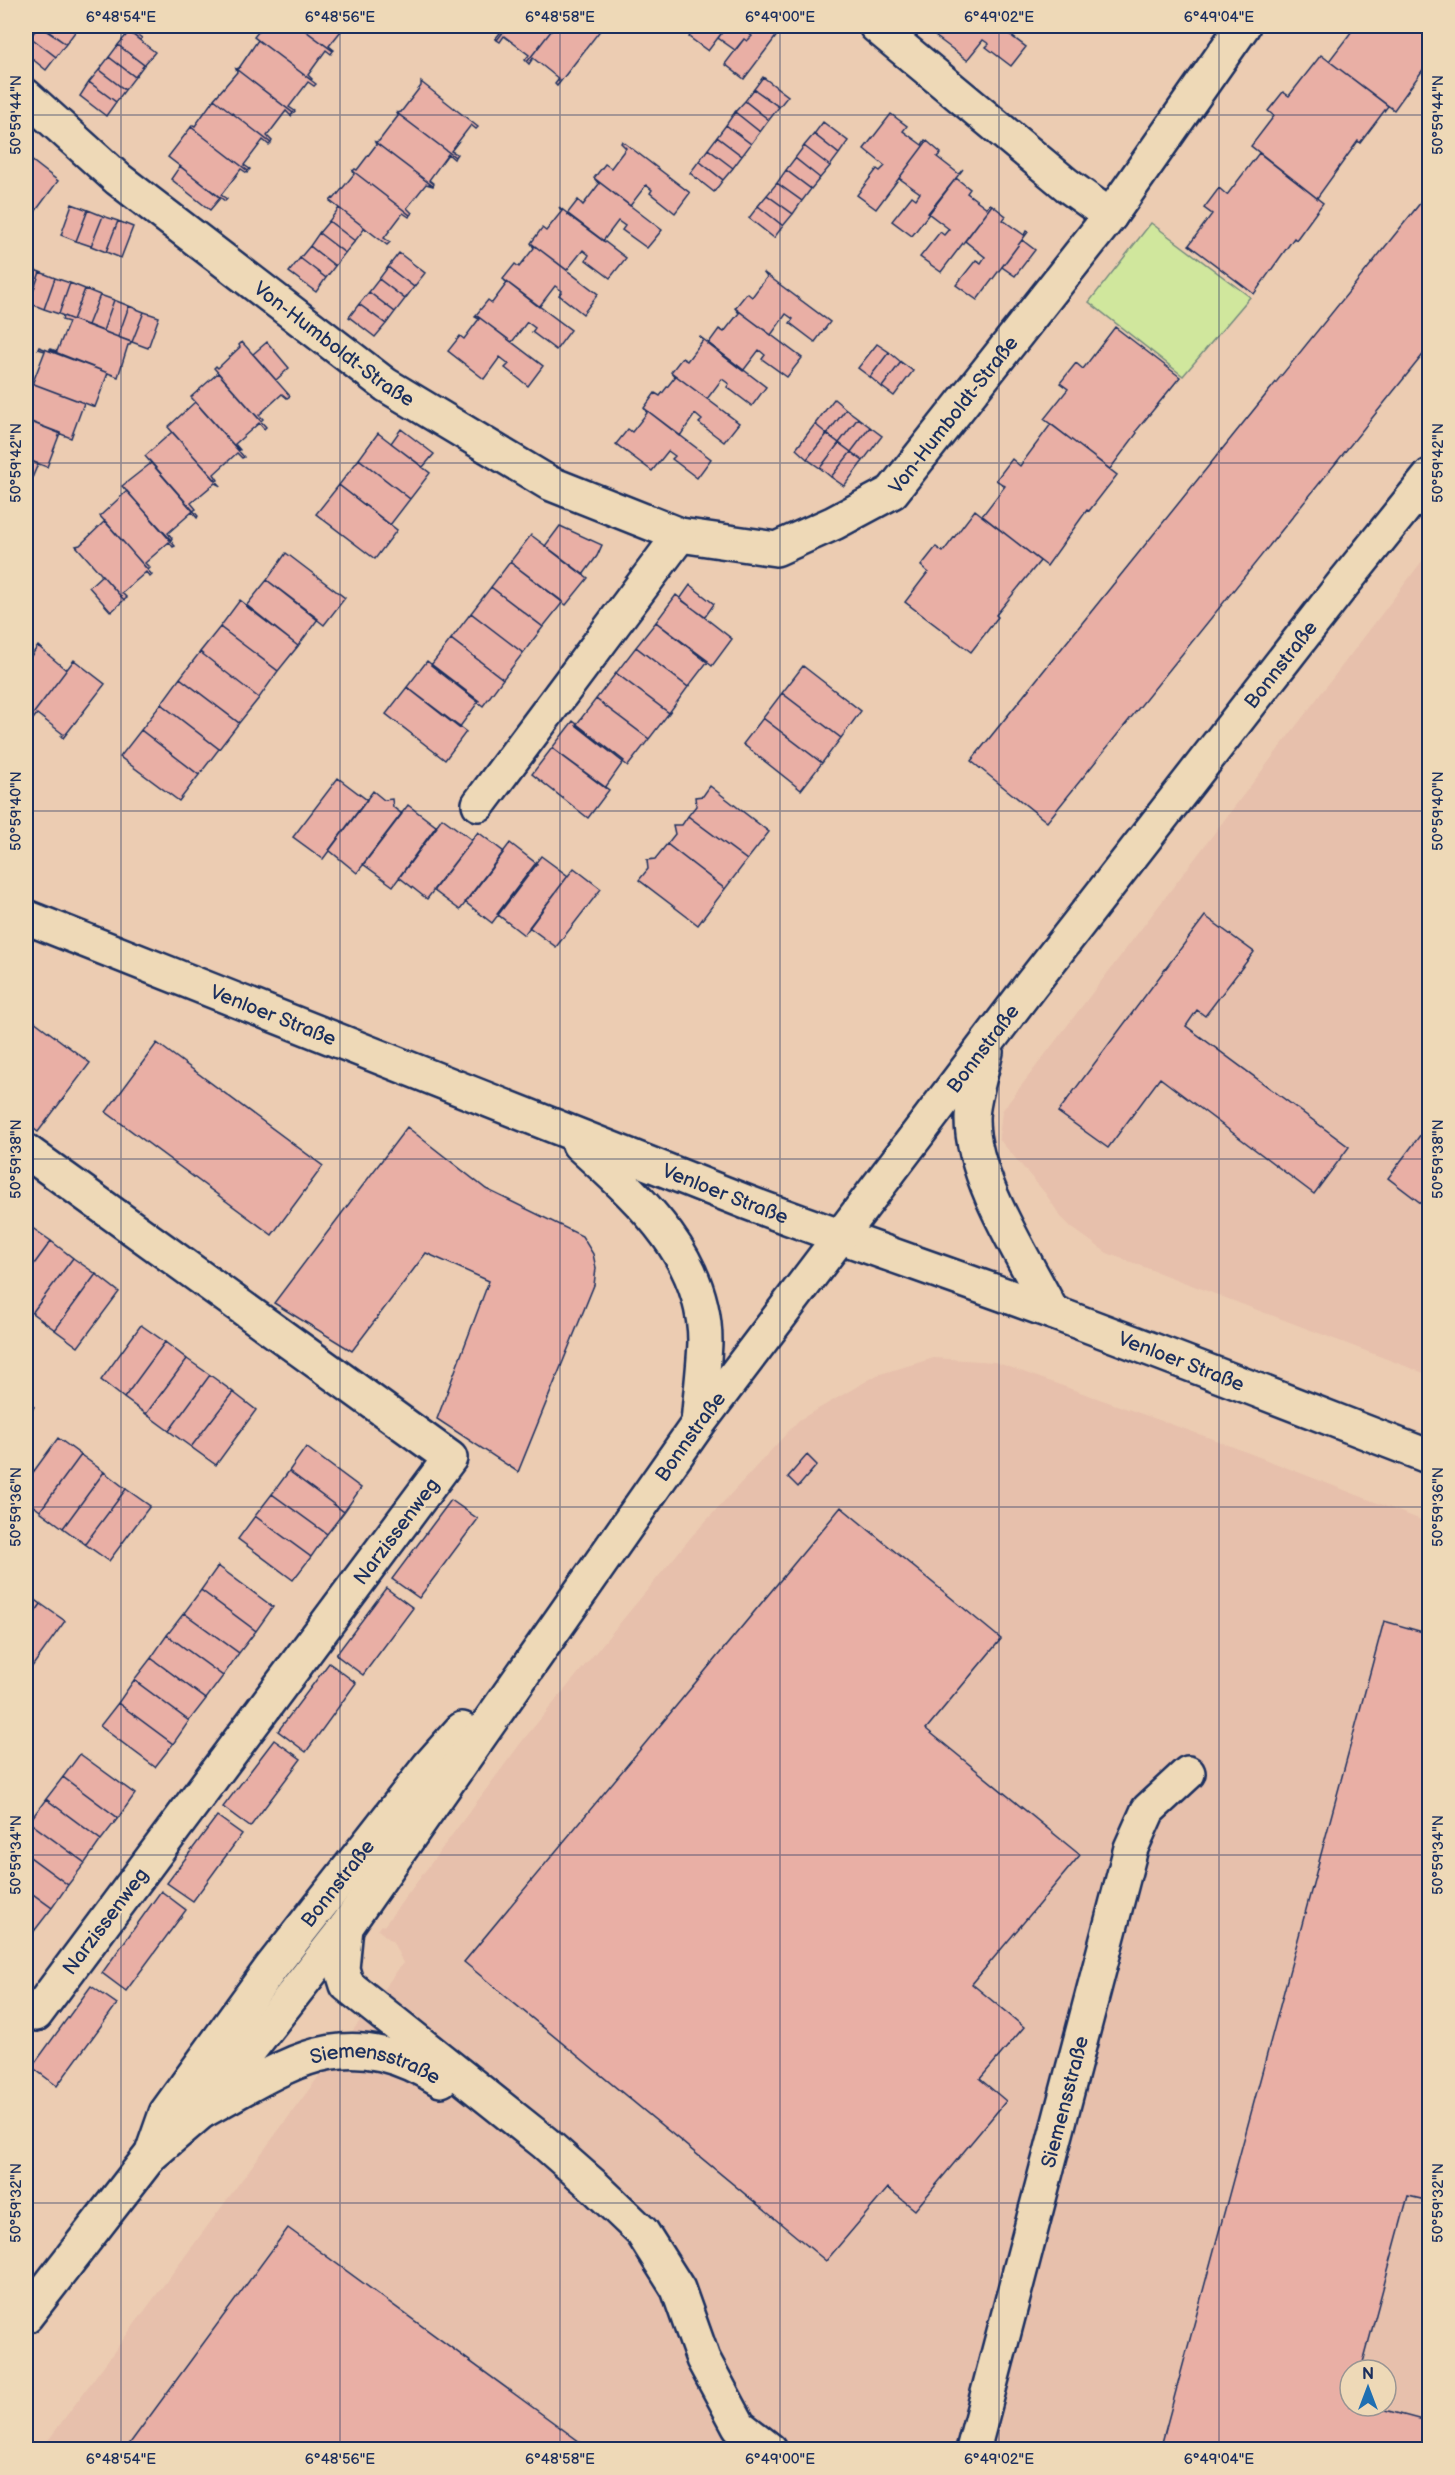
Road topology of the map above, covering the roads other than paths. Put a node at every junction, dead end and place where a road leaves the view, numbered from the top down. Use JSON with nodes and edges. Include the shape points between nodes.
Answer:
{"nodes":[{"id":1,"x":876,"y":26,"type":"edge"},
{"id":2,"x":1243,"y":26,"type":"edge"},
{"id":3,"x":26,"y":96,"type":"edge"},
{"id":4,"x":1110,"y":216,"type":"junction"},
{"id":5,"x":1430,"y":476,"type":"edge"},
{"id":6,"x":680,"y":535,"type":"junction"},
{"id":7,"x":479,"y":804,"type":"dead end"},
{"id":8,"x":26,"y":917,"type":"edge"},
{"id":9,"x":988,"y":1041,"type":"junction"},
{"id":10,"x":566,"y":1131,"type":"junction"},
{"id":11,"x":26,"y":1151,"type":"edge"},
{"id":12,"x":840,"y":1238,"type":"junction"},
{"id":13,"x":1052,"y":1312,"type":"junction"},
{"id":14,"x":698,"y":1424,"type":"junction"},
{"id":15,"x":1430,"y":1457,"type":"edge"},
{"id":16,"x":552,"y":1632,"type":"junction"},
{"id":17,"x":1188,"y":1773,"type":"dead end"},
{"id":18,"x":346,"y":1927,"type":"junction"},
{"id":19,"x":26,"y":2007,"type":"edge"},
{"id":20,"x":201,"y":2112,"type":"junction"},
{"id":21,"x":545,"y":2143,"type":"junction"},
{"id":22,"x":151,"y":2155,"type":"junction"},
{"id":23,"x":26,"y":2316,"type":"edge"},
{"id":24,"x":770,"y":2450,"type":"edge"},
{"id":25,"x":973,"y":2450,"type":"edge"}],
"edges":[{"from":1,"to":4,"type":"street","via":[[1067,185]]},
{"from":2,"to":4,"type":"street","name":"Von-Humboldt-Straße"},
{"from":3,"to":6,"type":"street","name":"Von-Humboldt-Straße","via":[[118,179],[386,385],[549,483]]},
{"from":4,"to":6,"type":"street","name":"Von-Humboldt-Straße","via":[[892,492],[776,549]]},
{"from":5,"to":9,"type":"street","name":"Bonnstraße"},
{"from":6,"to":7,"type":"street"},
{"from":8,"to":10,"type":"street","name":"Venloer Straße"},
{"from":9,"to":12,"type":"street","name":"Bonnstraße"},
{"from":9,"to":13,"type":"street","via":[[971,1118],[977,1154],[991,1197]]},
{"from":10,"to":12,"type":"street","name":"Venloer Straße"},
{"from":10,"to":14,"type":"street","via":[[635,1196],[685,1260],[702,1310],[705,1341]]},
{"from":11,"to":19,"type":"street","name":"Narzissenweg","via":[[450,1458],[36,2014]]},
{"from":12,"to":13,"type":"street","name":"Venloer Straße"},
{"from":12,"to":14,"type":"street","name":"Bonnstraße"},
{"from":13,"to":15,"type":"street","name":"Venloer Straße"},
{"from":14,"to":16,"type":"street","name":"Bonnstraße"},
{"from":16,"to":18,"type":"street","name":"Bonnstraße"},
{"from":16,"to":22,"type":"street","name":"Bonnstraße","via":[[429,1766],[270,1968],[166,2113]]},
{"from":17,"to":25,"type":"street","name":"Siemensstraße","via":[[1148,1810],[1131,1848]]},
{"from":18,"to":20,"type":"street","name":"Bonnstraße"},
{"from":18,"to":21,"type":"street","name":"Siemensstraße","via":[[342,1968],[347,1985]]},
{"from":20,"to":21,"type":"street","name":"Siemensstraße","via":[[295,2061],[334,2050],[361,2049],[416,2064]]},
{"from":20,"to":22,"type":"street","name":"Bonnstraße"},
{"from":21,"to":24,"type":"street","name":"Siemensstraße","via":[[642,2232],[678,2289],[703,2359],[739,2426]]},
{"from":22,"to":23,"type":"street","name":"Bonnstraße"}]}
